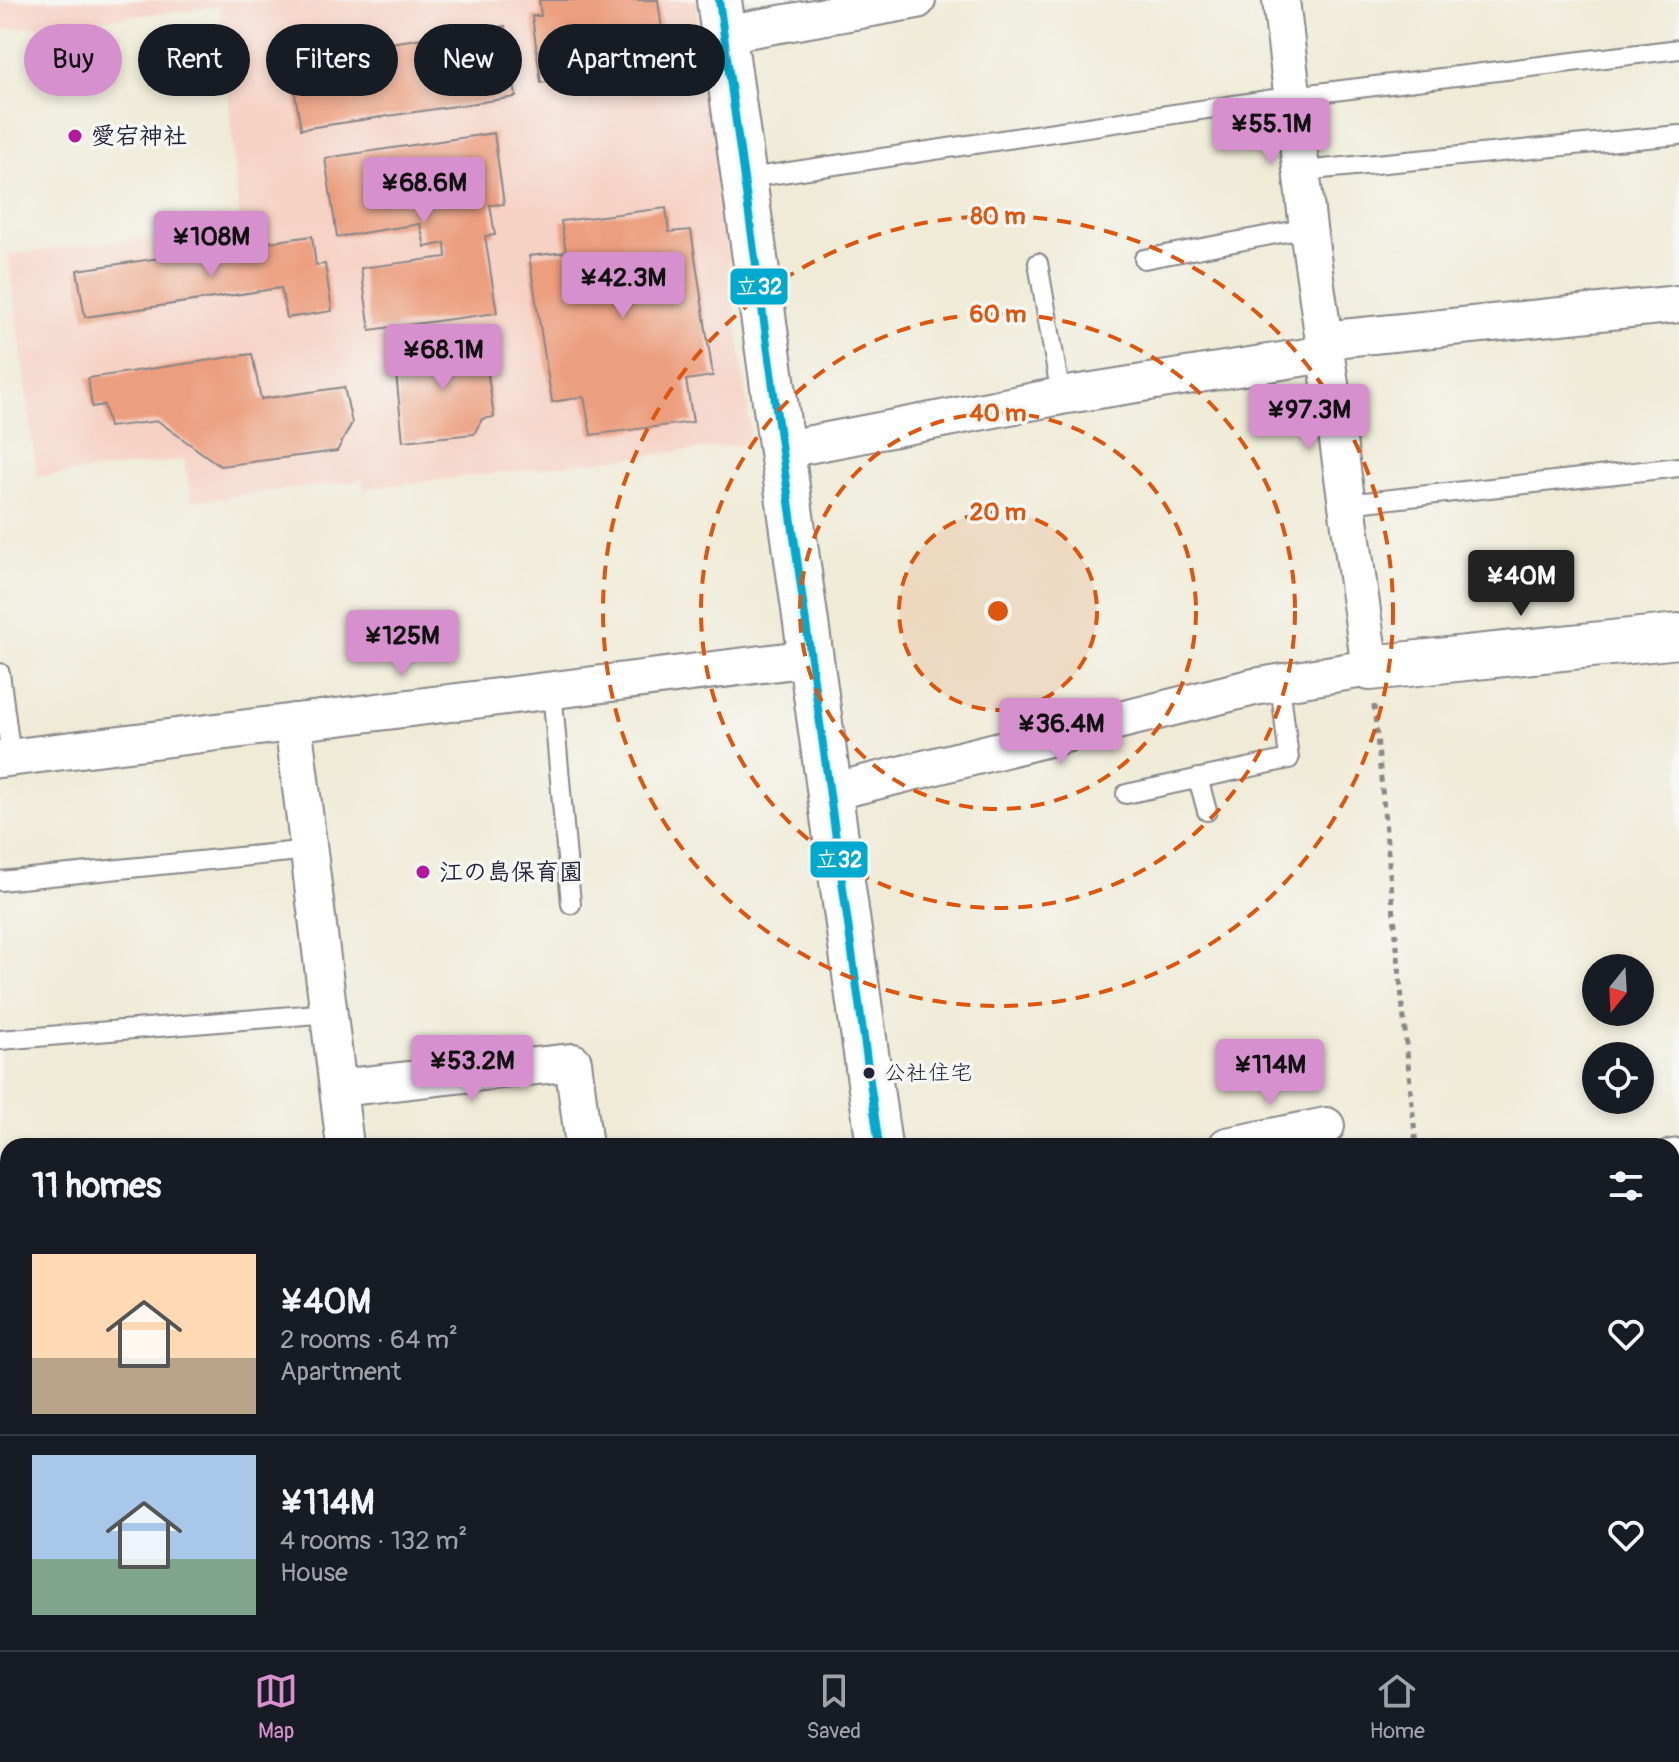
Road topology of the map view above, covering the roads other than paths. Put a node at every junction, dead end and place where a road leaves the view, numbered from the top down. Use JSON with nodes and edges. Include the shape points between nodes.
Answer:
{"nodes":[{"id":1,"x":917,"y":0,"type":"edge"},
{"id":2,"x":1281,"y":0,"type":"edge"},
{"id":3,"x":721,"y":17,"type":"edge"},
{"id":4,"x":1679,"y":49,"type":"edge"},
{"id":5,"x":1293,"y":96,"type":"junction"},
{"id":6,"x":1679,"y":135,"type":"edge"},
{"id":7,"x":1302,"y":171,"type":"junction"},
{"id":8,"x":742,"y":179,"type":"junction"},
{"id":9,"x":1308,"y":228,"type":"junction"},
{"id":10,"x":1144,"y":259,"type":"dead end"},
{"id":11,"x":1038,"y":263,"type":"dead end"},
{"id":12,"x":1679,"y":304,"type":"edge"},
{"id":13,"x":1324,"y":347,"type":"junction"},
{"id":14,"x":1061,"y":396,"type":"junction"},
{"id":15,"x":781,"y":450,"type":"junction"},
{"id":16,"x":1679,"y":467,"type":"edge"},
{"id":17,"x":1347,"y":504,"type":"junction"},
{"id":18,"x":1679,"y":636,"type":"edge"},
{"id":19,"x":811,"y":658,"type":"junction"},
{"id":20,"x":1370,"y":668,"type":"junction"},
{"id":21,"x":0,"y":673,"type":"edge"},
{"id":22,"x":1280,"y":683,"type":"junction"},
{"id":23,"x":552,"y":690,"type":"junction"},
{"id":24,"x":293,"y":722,"type":"junction"},
{"id":25,"x":6,"y":758,"type":"edge"},
{"id":26,"x":1198,"y":778,"type":"junction"},
{"id":27,"x":831,"y":792,"type":"junction"},
{"id":28,"x":1126,"y":794,"type":"dead end"},
{"id":29,"x":1207,"y":811,"type":"dead end"},
{"id":30,"x":309,"y":850,"type":"junction"},
{"id":31,"x":0,"y":881,"type":"edge"},
{"id":32,"x":571,"y":904,"type":"dead end"},
{"id":33,"x":329,"y":1013,"type":"junction"},
{"id":34,"x":0,"y":1040,"type":"edge"},
{"id":35,"x":338,"y":1088,"type":"junction"},
{"id":36,"x":1327,"y":1136,"type":"edge"},
{"id":37,"x":344,"y":1138,"type":"edge"},
{"id":38,"x":583,"y":1138,"type":"edge"},
{"id":39,"x":878,"y":1138,"type":"edge"},
{"id":40,"x":1307,"y":1138,"type":"edge"}],
"edges":[{"from":1,"to":3,"type":"street"},
{"from":2,"to":5,"type":"street"},
{"from":3,"to":8,"type":"street"},
{"from":4,"to":5,"type":"lane"},
{"from":5,"to":7,"type":"street"},
{"from":5,"to":8,"type":"lane"},
{"from":6,"to":7,"type":"lane"},
{"from":7,"to":9,"type":"street"},
{"from":8,"to":15,"type":"street"},
{"from":9,"to":10,"type":"lane"},
{"from":9,"to":13,"type":"street"},
{"from":11,"to":14,"type":"lane"},
{"from":12,"to":13,"type":"street"},
{"from":13,"to":14,"type":"street"},
{"from":13,"to":17,"type":"street"},
{"from":14,"to":15,"type":"street"},
{"from":15,"to":19,"type":"street"},
{"from":16,"to":17,"type":"lane"},
{"from":17,"to":20,"type":"street"},
{"from":18,"to":20,"type":"street"},
{"from":19,"to":23,"type":"street"},
{"from":19,"to":27,"type":"street"},
{"from":20,"to":22,"type":"street"},
{"from":21,"to":25,"type":"lane"},
{"from":22,"to":26,"type":"lane","via":[[1289,759]]},
{"from":22,"to":27,"type":"street"},
{"from":23,"to":24,"type":"street"},
{"from":23,"to":32,"type":"lane"},
{"from":24,"to":25,"type":"street"},
{"from":24,"to":30,"type":"street"},
{"from":26,"to":28,"type":"lane"},
{"from":26,"to":29,"type":"lane"},
{"from":27,"to":39,"type":"street"},
{"from":30,"to":31,"type":"lane"},
{"from":30,"to":33,"type":"street"},
{"from":33,"to":34,"type":"lane"},
{"from":33,"to":35,"type":"street"},
{"from":35,"to":37,"type":"street"},
{"from":35,"to":38,"type":"street","via":[[573,1062]]},
{"from":36,"to":40,"type":"street"}]}
